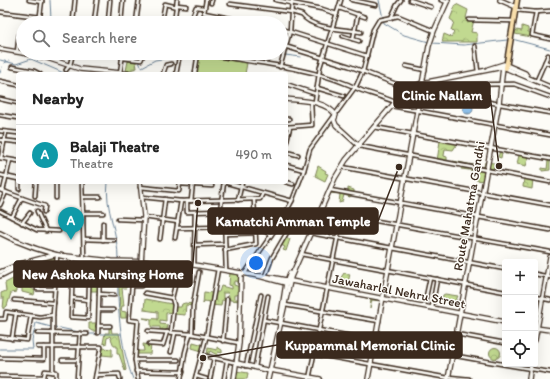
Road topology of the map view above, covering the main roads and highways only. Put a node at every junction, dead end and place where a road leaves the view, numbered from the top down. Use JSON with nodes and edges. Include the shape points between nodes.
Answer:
{"nodes":[{"id":1,"x":518,"y":0,"type":"edge"},
{"id":2,"x":505,"y":66,"type":"road end"}],
"edges":[{"from":1,"to":2,"type":"main road"}]}
